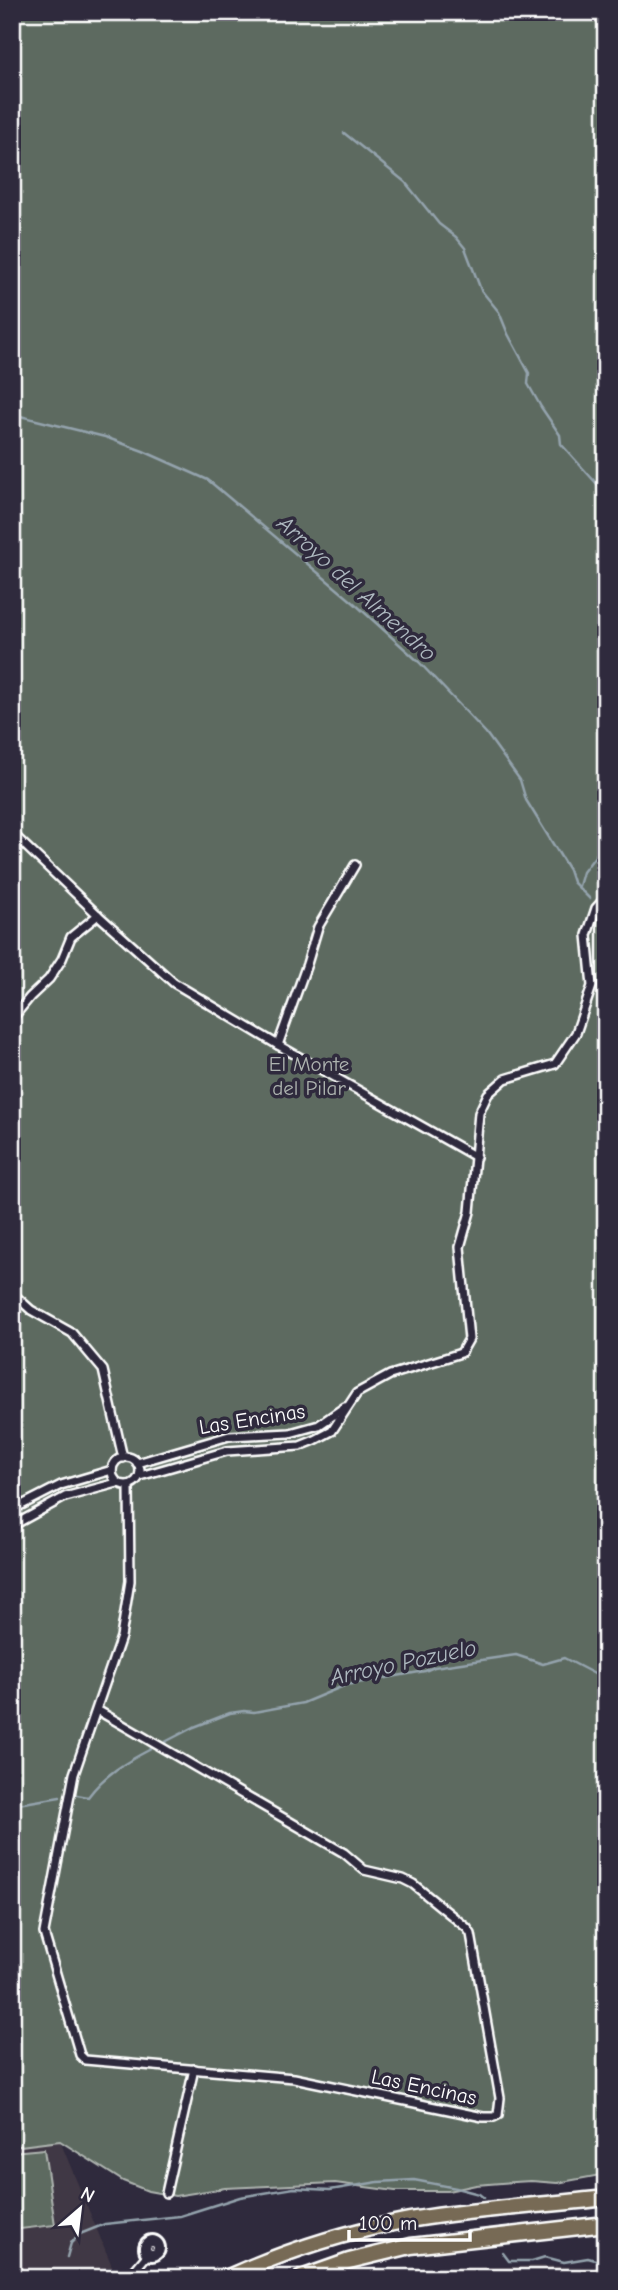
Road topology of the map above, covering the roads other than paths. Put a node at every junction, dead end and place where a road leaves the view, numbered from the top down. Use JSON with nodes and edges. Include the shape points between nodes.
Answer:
{"nodes":[{"id":1,"x":12,"y":833,"type":"edge"},
{"id":2,"x":355,"y":865,"type":"dead end"},
{"id":3,"x":606,"y":897,"type":"edge"},
{"id":4,"x":98,"y":915,"type":"junction"},
{"id":5,"x":12,"y":1019,"type":"edge"},
{"id":6,"x":278,"y":1045,"type":"junction"},
{"id":7,"x":476,"y":1157,"type":"junction"},
{"id":8,"x":12,"y":1293,"type":"edge"},
{"id":9,"x":348,"y":1404,"type":"junction"},
{"id":10,"x":122,"y":1458,"type":"junction"},
{"id":11,"x":137,"y":1463,"type":"junction"},
{"id":12,"x":112,"y":1470,"type":"junction"},
{"id":13,"x":140,"y":1476,"type":"junction"},
{"id":14,"x":117,"y":1483,"type":"junction"},
{"id":15,"x":130,"y":1485,"type":"junction"},
{"id":16,"x":12,"y":1510,"type":"edge"},
{"id":17,"x":12,"y":1526,"type":"edge"},
{"id":18,"x":97,"y":1710,"type":"junction"},
{"id":19,"x":194,"y":2069,"type":"junction"},
{"id":20,"x":166,"y":2193,"type":"dead end"},
{"id":21,"x":606,"y":2198,"type":"edge"},
{"id":22,"x":606,"y":2224,"type":"edge"},
{"id":23,"x":148,"y":2254,"type":"dead end"},
{"id":24,"x":128,"y":2278,"type":"edge"},
{"id":25,"x":226,"y":2278,"type":"edge"},
{"id":26,"x":301,"y":2278,"type":"edge"}],
"edges":[{"from":1,"to":4,"type":"street"},
{"from":2,"to":6,"type":"street","via":[[318,927]]},
{"from":3,"to":7,"type":"street","via":[[596,908],[587,935],[592,986],[576,1033],[555,1064],[505,1079],[488,1094],[479,1113]]},
{"from":4,"to":5,"type":"street","via":[[71,937],[49,979]]},
{"from":4,"to":6,"type":"street","via":[[174,983]]},
{"from":6,"to":7,"type":"street"},
{"from":7,"to":9,"type":"street","via":[[470,1212],[460,1247],[469,1339],[461,1353],[390,1375],[357,1393]]},
{"from":8,"to":10,"type":"street","via":[[31,1310],[72,1333],[103,1370]]},
{"from":9,"to":11,"type":"street","name":"Las Encinas","via":[[319,1425],[290,1433],[229,1436]]},
{"from":9,"to":13,"type":"street","name":"Las Encinas","via":[[332,1432],[300,1446],[227,1451]]},
{"from":10,"to":11,"type":"street"},
{"from":10,"to":12,"type":"street"},
{"from":11,"to":13,"type":"street"},
{"from":12,"to":14,"type":"street"},
{"from":12,"to":16,"type":"street","via":[[61,1485]]},
{"from":13,"to":15,"type":"street","name":"Las Encinas"},
{"from":14,"to":15,"type":"street"},
{"from":14,"to":17,"type":"street","via":[[65,1497]]},
{"from":15,"to":18,"type":"street","name":"Las Encinas","via":[[128,1592],[121,1637]]},
{"from":18,"to":19,"type":"street","name":"Las Encinas","via":[[74,1774],[44,1933],[83,2058]]},
{"from":18,"to":19,"type":"street","name":"Las Encinas","via":[[344,1853],[364,1870],[413,1884],[467,1928],[500,2109],[496,2116],[483,2117],[294,2078]]},
{"from":19,"to":20,"type":"street"},
{"from":21,"to":25,"type":"highway","via":[[405,2221],[275,2256]]},
{"from":22,"to":26,"type":"highway","via":[[411,2246]]},
{"from":23,"to":24,"type":"street"}]}
